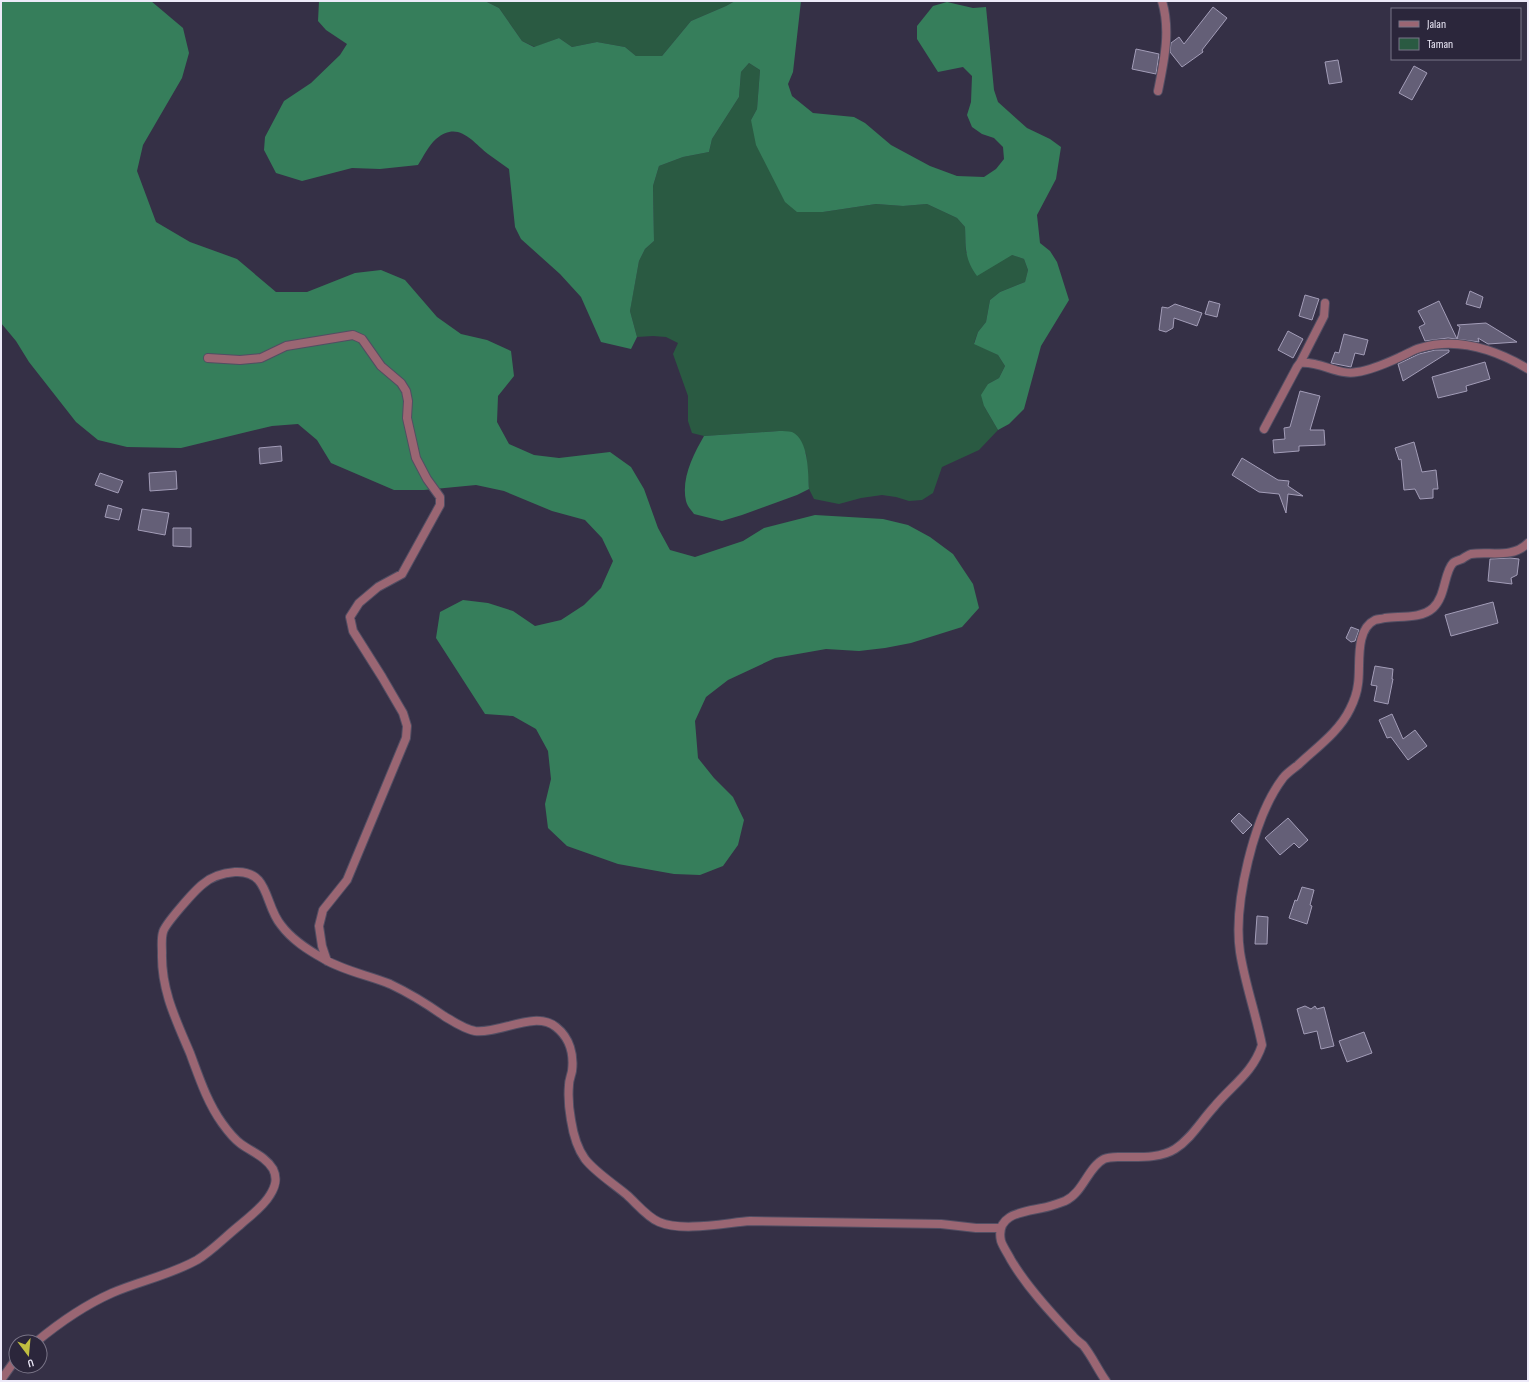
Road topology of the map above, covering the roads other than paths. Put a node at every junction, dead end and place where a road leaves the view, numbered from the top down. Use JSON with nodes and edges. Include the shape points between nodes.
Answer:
{"nodes":[{"id":1,"x":1162,"y":1,"type":"edge"},
{"id":2,"x":1158,"y":91,"type":"dead end"},
{"id":3,"x":1325,"y":303,"type":"dead end"},
{"id":4,"x":208,"y":358,"type":"dead end"},
{"id":5,"x":1300,"y":363,"type":"junction"},
{"id":6,"x":1528,"y":369,"type":"edge"},
{"id":7,"x":1264,"y":429,"type":"dead end"},
{"id":8,"x":1528,"y":543,"type":"edge"},
{"id":9,"x":327,"y":961,"type":"junction"},
{"id":10,"x":1001,"y":1228,"type":"junction"},
{"id":11,"x":47,"y":1334,"type":"edge"},
{"id":12,"x":8,"y":1370,"type":"edge"},
{"id":13,"x":1,"y":1380,"type":"edge"},
{"id":14,"x":1106,"y":1381,"type":"edge"}],
"edges":[{"from":1,"to":2,"type":"street","via":[[1166,14],[1166,50]]},
{"from":3,"to":5,"type":"street","via":[[1324,316]]},
{"from":4,"to":9,"type":"street","via":[[261,358],[286,346],[353,335],[362,339],[382,366],[402,383],[406,391],[407,418],[416,458],[427,480],[440,497],[440,505],[402,574],[378,587],[359,603],[350,617],[353,631],[403,713],[407,726],[406,738],[347,880],[323,910],[319,926]]},
{"from":5,"to":6,"type":"street","via":[[1310,362],[1343,372],[1356,373],[1384,365],[1419,348],[1446,343],[1463,344],[1499,354]]},
{"from":5,"to":7,"type":"street"},
{"from":8,"to":10,"type":"street","via":[[1499,554],[1471,554],[1453,563],[1444,590],[1434,607],[1424,614],[1376,620],[1366,628],[1361,640],[1355,699],[1349,711],[1336,730],[1284,777],[1276,790],[1254,841],[1239,910],[1240,950],[1262,1045],[1238,1084],[1212,1108],[1199,1127],[1177,1148],[1159,1155],[1104,1159],[1067,1200],[1024,1211],[1010,1217]]},
{"from":9,"to":10,"type":"street","via":[[390,985],[466,1028],[476,1031],[538,1021],[547,1021],[558,1028],[565,1035],[571,1049],[569,1097],[576,1143],[586,1160],[660,1223],[692,1227],[750,1221],[941,1224]]},
{"from":9,"to":11,"type":"street","via":[[298,943],[281,925],[275,917],[266,891],[252,874],[229,873],[210,878],[167,924],[162,944],[164,986],[204,1093],[232,1135],[267,1161],[274,1171],[275,1186],[256,1212],[197,1259],[158,1278],[111,1294],[80,1310]]},
{"from":10,"to":14,"type":"street","via":[[1001,1241],[1024,1281],[1083,1346]]},
{"from":12,"to":13,"type":"street"}]}
